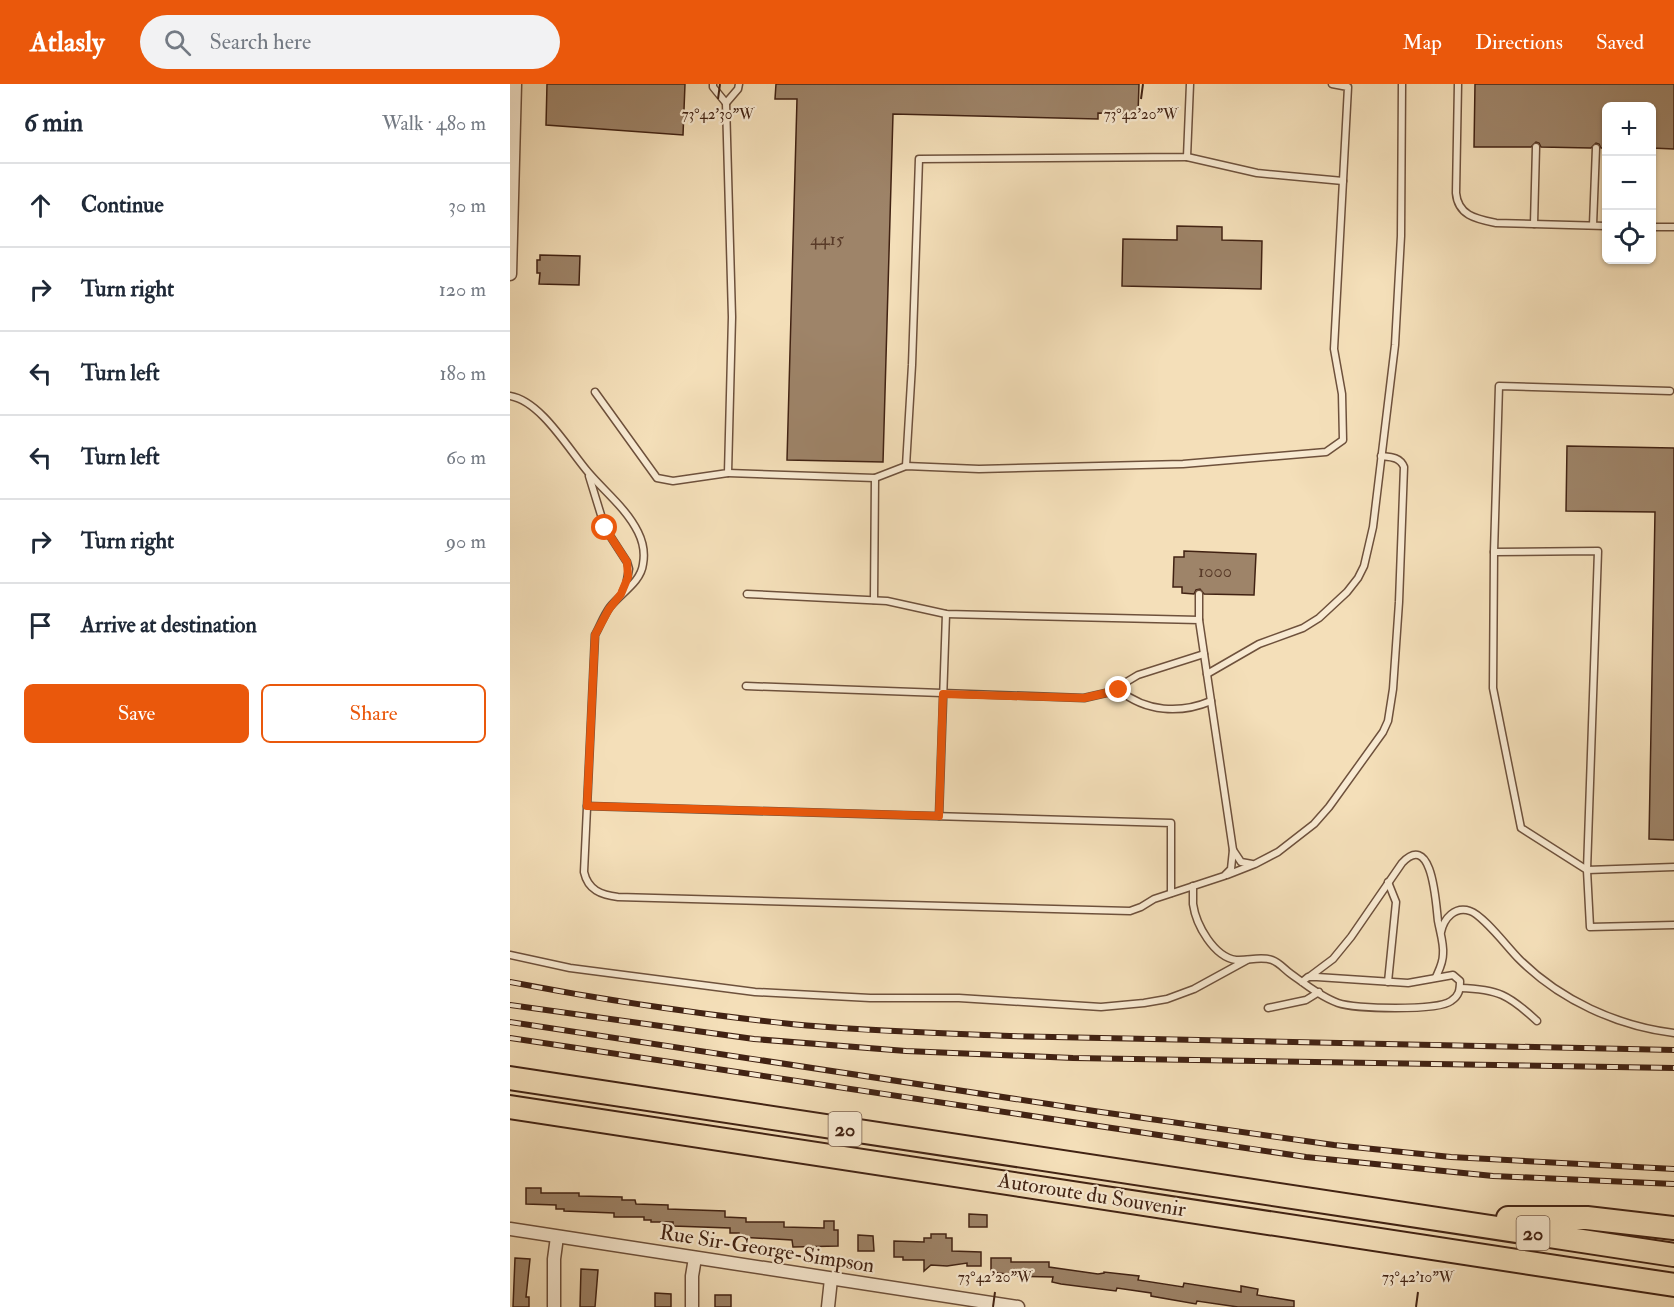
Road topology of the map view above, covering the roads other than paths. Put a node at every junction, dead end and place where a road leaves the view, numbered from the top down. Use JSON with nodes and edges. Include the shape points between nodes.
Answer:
{"nodes":[{"id":1,"x":515,"y":84,"type":"edge"},
{"id":2,"x":713,"y":84,"type":"edge"},
{"id":3,"x":739,"y":84,"type":"edge"},
{"id":4,"x":1190,"y":84,"type":"edge"},
{"id":5,"x":1332,"y":84,"type":"edge"},
{"id":6,"x":1402,"y":84,"type":"edge"},
{"id":7,"x":1458,"y":84,"type":"edge"},
{"id":8,"x":726,"y":103,"type":"junction"},
{"id":9,"x":1536,"y":147,"type":"dead end"},
{"id":10,"x":1596,"y":148,"type":"dead end"},
{"id":11,"x":1187,"y":157,"type":"junction"},
{"id":12,"x":1343,"y":181,"type":"junction"},
{"id":13,"x":1534,"y":224,"type":"junction"},
{"id":14,"x":1593,"y":225,"type":"junction"},
{"id":15,"x":1602,"y":226,"type":"edge"},
{"id":16,"x":1656,"y":226,"type":"edge"},
{"id":17,"x":1674,"y":227,"type":"edge"},
{"id":18,"x":510,"y":249,"type":"edge"},
{"id":19,"x":510,"y":274,"type":"edge"},
{"id":20,"x":1670,"y":391,"type":"dead end"},
{"id":21,"x":596,"y":392,"type":"dead end"},
{"id":22,"x":510,"y":396,"type":"edge"},
{"id":23,"x":1381,"y":456,"type":"junction"},
{"id":24,"x":906,"y":466,"type":"junction"},
{"id":25,"x":588,"y":473,"type":"junction"},
{"id":26,"x":728,"y":473,"type":"junction"},
{"id":27,"x":875,"y":478,"type":"junction"},
{"id":28,"x":1494,"y":552,"type":"junction"},
{"id":29,"x":621,"y":594,"type":"junction"},
{"id":30,"x":747,"y":594,"type":"dead end"},
{"id":31,"x":1199,"y":594,"type":"dead end"},
{"id":32,"x":874,"y":600,"type":"junction"},
{"id":33,"x":946,"y":614,"type":"junction"},
{"id":34,"x":1199,"y":620,"type":"junction"},
{"id":35,"x":1204,"y":654,"type":"junction"},
{"id":36,"x":1207,"y":674,"type":"junction"},
{"id":37,"x":746,"y":686,"type":"dead end"},
{"id":38,"x":1119,"y":690,"type":"junction"},
{"id":39,"x":943,"y":694,"type":"junction"},
{"id":40,"x":1211,"y":701,"type":"junction"},
{"id":41,"x":587,"y":806,"type":"junction"},
{"id":42,"x":939,"y":816,"type":"junction"},
{"id":43,"x":1233,"y":850,"type":"junction"},
{"id":44,"x":1255,"y":864,"type":"junction"},
{"id":45,"x":1674,"y":867,"type":"edge"},
{"id":46,"x":1587,"y":870,"type":"junction"},
{"id":47,"x":1224,"y":876,"type":"junction"},
{"id":48,"x":1388,"y":882,"type":"junction"},
{"id":49,"x":1193,"y":886,"type":"junction"},
{"id":50,"x":1171,"y":893,"type":"junction"},
{"id":51,"x":1674,"y":925,"type":"edge"},
{"id":52,"x":1441,"y":938,"type":"junction"},
{"id":53,"x":510,"y":955,"type":"edge"},
{"id":54,"x":1247,"y":960,"type":"junction"},
{"id":55,"x":1436,"y":977,"type":"junction"},
{"id":56,"x":1305,"y":980,"type":"junction"},
{"id":57,"x":1389,"y":982,"type":"junction"},
{"id":58,"x":1460,"y":988,"type":"junction"},
{"id":59,"x":1319,"y":992,"type":"junction"},
{"id":60,"x":1268,"y":1008,"type":"dead end"},
{"id":61,"x":1537,"y":1021,"type":"dead end"},
{"id":62,"x":1674,"y":1033,"type":"edge"},
{"id":63,"x":510,"y":1078,"type":"edge"},
{"id":64,"x":510,"y":1107,"type":"edge"},
{"id":65,"x":1428,"y":1217,"type":"junction"},
{"id":66,"x":1674,"y":1228,"type":"edge"},
{"id":67,"x":510,"y":1229,"type":"edge"},
{"id":68,"x":557,"y":1237,"type":"junction"},
{"id":69,"x":1674,"y":1255,"type":"edge"},
{"id":70,"x":695,"y":1258,"type":"junction"},
{"id":71,"x":831,"y":1279,"type":"junction"},
{"id":72,"x":1674,"y":1285,"type":"edge"},
{"id":73,"x":977,"y":1304,"type":"edge"},
{"id":74,"x":554,"y":1307,"type":"edge"},
{"id":75,"x":692,"y":1307,"type":"edge"},
{"id":76,"x":828,"y":1307,"type":"edge"},
{"id":77,"x":1018,"y":1307,"type":"edge"}],
"edges":[{"from":1,"to":18,"type":"street"},
{"from":2,"to":8,"type":"lane"},
{"from":3,"to":8,"type":"lane"},
{"from":4,"to":11,"type":"lane"},
{"from":5,"to":12,"type":"lane","via":[[1348,87]]},
{"from":6,"to":23,"type":"lane","via":[[1399,291]]},
{"from":7,"to":13,"type":"lane","via":[[1458,203],[1464,212],[1479,219]]},
{"from":8,"to":26,"type":"lane","via":[[732,317]]},
{"from":9,"to":13,"type":"lane"},
{"from":10,"to":14,"type":"lane"},
{"from":11,"to":12,"type":"lane","via":[[1257,173]]},
{"from":11,"to":24,"type":"lane","via":[[919,159]]},
{"from":12,"to":24,"type":"lane","via":[[1334,349],[1342,394],[1343,440],[1326,452],[1183,464],[979,469]]},
{"from":13,"to":14,"type":"lane"},
{"from":14,"to":15,"type":"lane"},
{"from":16,"to":17,"type":"lane"},
{"from":18,"to":19,"type":"street"},
{"from":20,"to":28,"type":"lane","via":[[1499,386]]},
{"from":21,"to":26,"type":"lane","via":[[657,478],[673,481]]},
{"from":22,"to":25,"type":"lane","via":[[536,410]]},
{"from":23,"to":36,"type":"lane","via":[[1371,542],[1358,578],[1320,618],[1259,644]]},
{"from":23,"to":44,"type":"lane","via":[[1400,460],[1404,472],[1400,602],[1388,721],[1376,744],[1314,824]]},
{"from":24,"to":27,"type":"lane"},
{"from":25,"to":29,"type":"lane","via":[[605,528],[629,569]]},
{"from":25,"to":29,"type":"lane","via":[[628,515],[642,540],[641,573]]},
{"from":26,"to":27,"type":"lane"},
{"from":27,"to":32,"type":"lane"},
{"from":28,"to":46,"type":"lane","via":[[1493,688],[1521,828]]},
{"from":28,"to":46,"type":"lane","via":[[1598,551]]},
{"from":29,"to":41,"type":"lane","via":[[595,635]]},
{"from":30,"to":32,"type":"lane"},
{"from":31,"to":34,"type":"lane"},
{"from":32,"to":33,"type":"lane"},
{"from":33,"to":34,"type":"lane"},
{"from":33,"to":39,"type":"lane"},
{"from":34,"to":35,"type":"lane"},
{"from":35,"to":36,"type":"lane"},
{"from":35,"to":38,"type":"lane","via":[[1138,675]]},
{"from":36,"to":40,"type":"lane"},
{"from":37,"to":39,"type":"lane"},
{"from":38,"to":39,"type":"lane","via":[[1084,698]]},
{"from":38,"to":40,"type":"lane","via":[[1166,710],[1192,708]]},
{"from":39,"to":42,"type":"lane"},
{"from":40,"to":43,"type":"lane"},
{"from":41,"to":42,"type":"lane"},
{"from":41,"to":50,"type":"lane","via":[[584,872],[591,887],[606,896],[1130,911]]},
{"from":42,"to":50,"type":"lane","via":[[1171,823]]},
{"from":43,"to":44,"type":"lane","via":[[1244,864]]},
{"from":43,"to":47,"type":"lane","via":[[1231,869]]},
{"from":44,"to":47,"type":"lane"},
{"from":45,"to":46,"type":"lane"},
{"from":46,"to":51,"type":"lane","via":[[1590,927]]},
{"from":47,"to":49,"type":"lane"},
{"from":48,"to":52,"type":"lane","via":[[1406,859],[1425,859],[1433,879]]},
{"from":48,"to":56,"type":"lane","via":[[1333,959]]},
{"from":48,"to":57,"type":"lane","via":[[1396,902]]},
{"from":49,"to":50,"type":"lane"},
{"from":49,"to":54,"type":"lane","via":[[1197,921],[1206,935],[1224,956]]},
{"from":52,"to":55,"type":"lane","via":[[1443,958]]},
{"from":52,"to":62,"type":"lane","via":[[1443,923],[1451,913],[1472,911],[1532,972],[1566,996],[1627,1023]]},
{"from":53,"to":54,"type":"lane","via":[[570,968],[755,992],[1101,1007],[1167,999]]},
{"from":54,"to":56,"type":"lane","via":[[1273,961]]},
{"from":55,"to":57,"type":"lane","via":[[1408,983]]},
{"from":55,"to":58,"type":"lane","via":[[1453,975],[1460,981]]},
{"from":56,"to":57,"type":"lane"},
{"from":56,"to":59,"type":"lane"},
{"from":58,"to":59,"type":"lane","via":[[1453,1000],[1435,1007],[1348,1006]]},
{"from":58,"to":61,"type":"lane","via":[[1503,994]]},
{"from":59,"to":60,"type":"lane","via":[[1306,1000]]},
{"from":63,"to":65,"type":"highway","name":"Autoroute du Souvenir","number":"20"},
{"from":64,"to":72,"type":"highway","name":"Autoroute du Souvenir","number":"20"},
{"from":65,"to":66,"type":"highway","via":[[1587,1218]]},
{"from":65,"to":69,"type":"highway","name":"Autoroute du Souvenir","number":"20"},
{"from":67,"to":68,"type":"street","name":"Rue Sir-George-Simpson"},
{"from":68,"to":70,"type":"street","name":"Rue Sir-George-Simpson"},
{"from":68,"to":74,"type":"street"},
{"from":70,"to":71,"type":"street","name":"Rue Sir-George-Simpson"},
{"from":70,"to":75,"type":"street"},
{"from":71,"to":73,"type":"street","name":"Rue Sir-George-Simpson"},
{"from":71,"to":76,"type":"street"},
{"from":73,"to":77,"type":"street","name":"Rue Sir-George-Simpson"}]}
